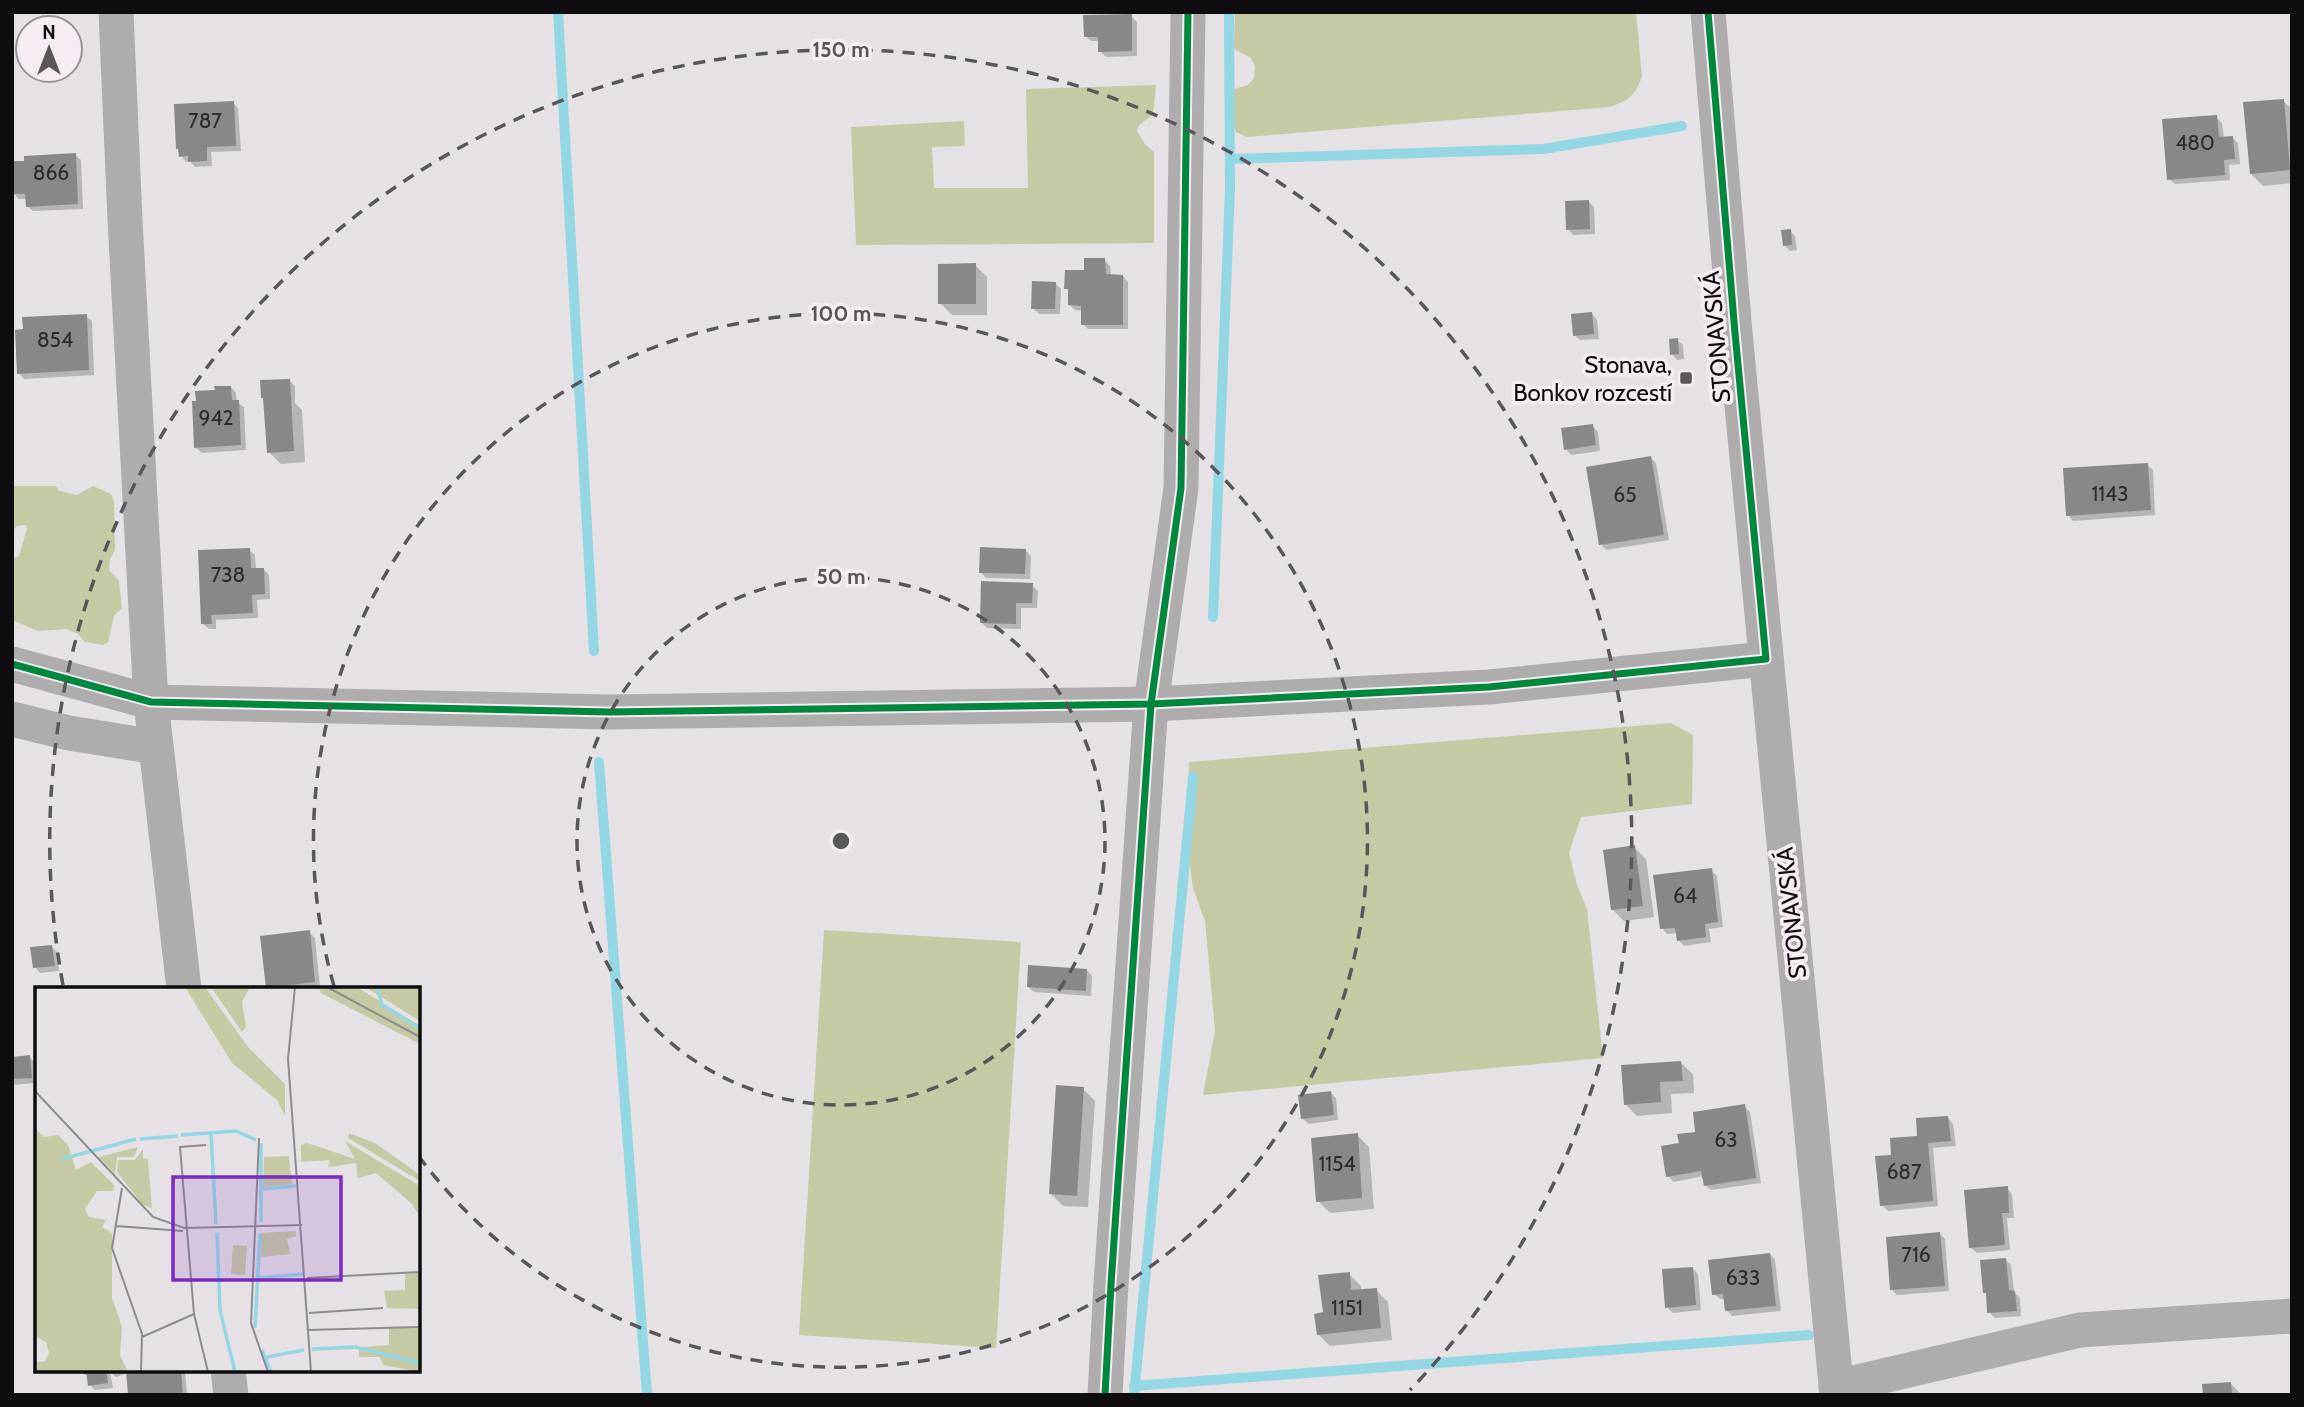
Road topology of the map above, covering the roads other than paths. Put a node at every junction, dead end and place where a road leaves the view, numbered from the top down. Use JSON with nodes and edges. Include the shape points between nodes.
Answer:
{"nodes":[{"id":1,"x":116,"y":12,"type":"edge"},
{"id":2,"x":1188,"y":12,"type":"edge"},
{"id":3,"x":1707,"y":12,"type":"edge"},
{"id":4,"x":1766,"y":659,"type":"junction"},
{"id":5,"x":12,"y":664,"type":"edge"},
{"id":6,"x":151,"y":702,"type":"junction"},
{"id":7,"x":1151,"y":704,"type":"junction"},
{"id":8,"x":12,"y":719,"type":"edge"},
{"id":9,"x":156,"y":747,"type":"junction"},
{"id":10,"x":184,"y":987,"type":"edge"},
{"id":11,"x":2292,"y":1316,"type":"edge"},
{"id":12,"x":228,"y":1372,"type":"edge"},
{"id":13,"x":1836,"y":1391,"type":"edge"},
{"id":14,"x":230,"y":1395,"type":"edge"},
{"id":15,"x":1105,"y":1395,"type":"edge"}],
"edges":[{"from":1,"to":6,"type":"street"},
{"from":2,"to":7,"type":"street","via":[[1181,488]]},
{"from":3,"to":4,"type":"street","name":"STONAVSKÁ"},
{"from":4,"to":7,"type":"street","via":[[1489,687]]},
{"from":4,"to":13,"type":"street","name":"STONAVSKÁ"},
{"from":5,"to":6,"type":"street"},
{"from":6,"to":7,"type":"street","via":[[609,712]]},
{"from":6,"to":9,"type":"street"},
{"from":7,"to":15,"type":"street"},
{"from":8,"to":9,"type":"street"},
{"from":9,"to":10,"type":"street"},
{"from":11,"to":13,"type":"street","via":[[2080,1330]]},
{"from":12,"to":14,"type":"street"}]}
